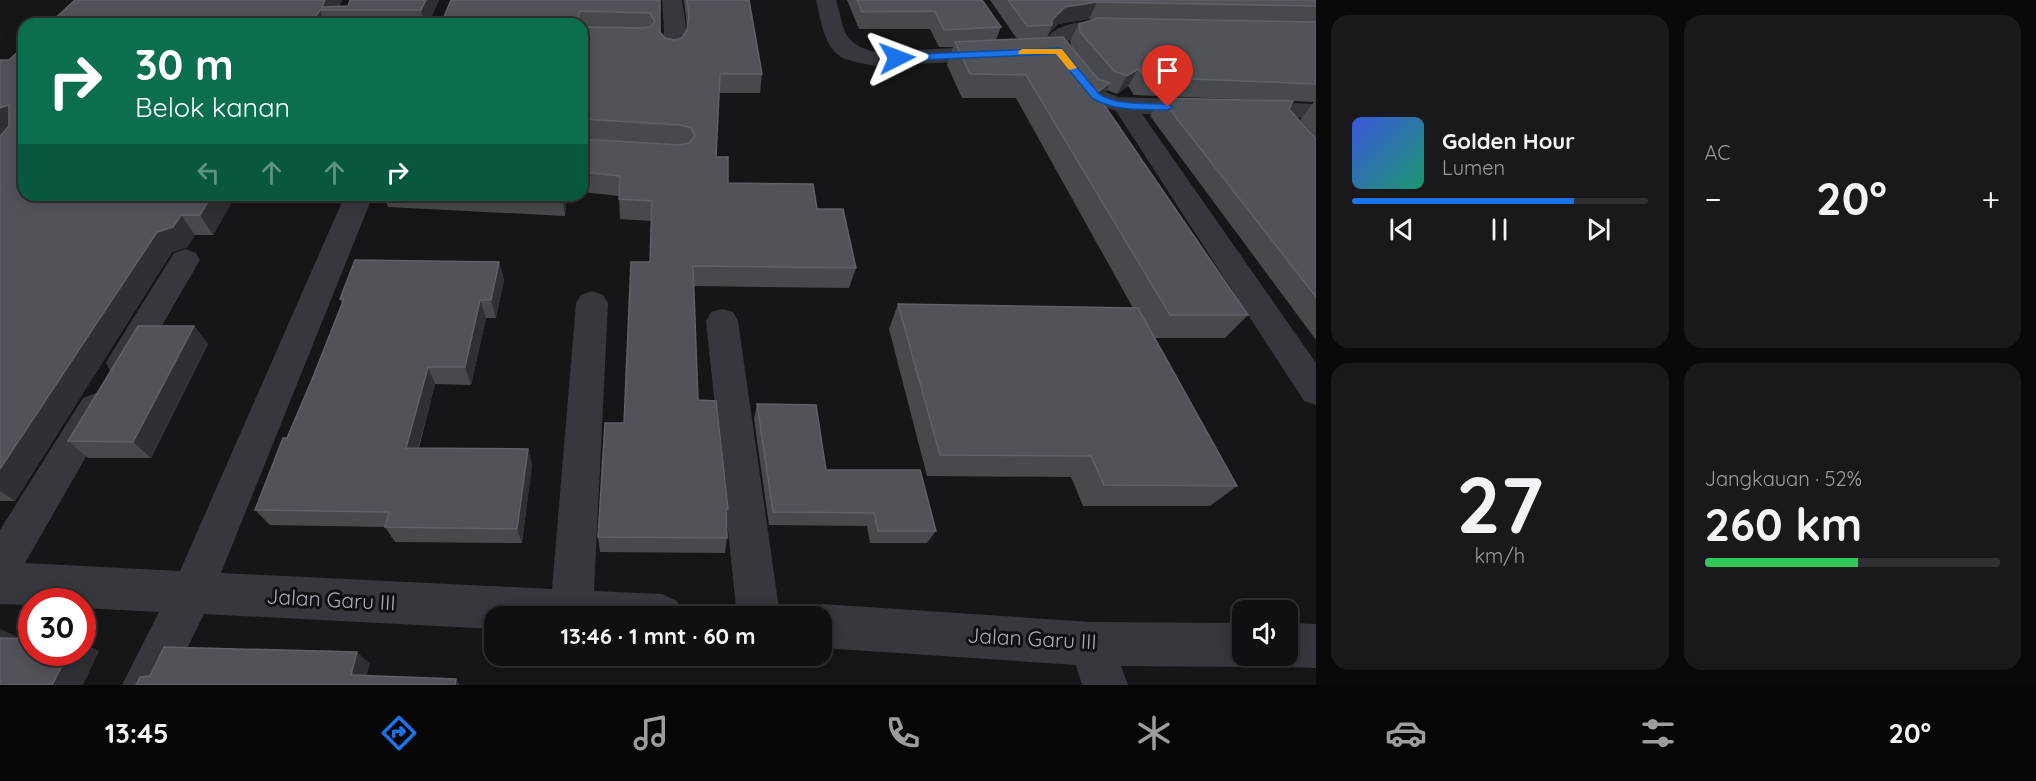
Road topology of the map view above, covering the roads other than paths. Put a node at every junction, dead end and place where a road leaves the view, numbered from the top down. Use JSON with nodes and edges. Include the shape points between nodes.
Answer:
{"nodes":[{"id":1,"x":672,"y":0,"type":"edge"},
{"id":2,"x":826,"y":0,"type":"edge"},
{"id":3,"x":1142,"y":28,"type":"edge"},
{"id":4,"x":1001,"y":35,"type":"edge"},
{"id":5,"x":673,"y":50,"type":"edge"},
{"id":6,"x":1059,"y":51,"type":"junction"},
{"id":7,"x":1036,"y":52,"type":"edge"},
{"id":8,"x":1125,"y":106,"type":"junction"},
{"id":9,"x":1316,"y":111,"type":"edge"},
{"id":10,"x":356,"y":201,"type":"edge"},
{"id":11,"x":186,"y":260,"type":"dead end"},
{"id":12,"x":592,"y":303,"type":"dead end"},
{"id":13,"x":722,"y":321,"type":"dead end"},
{"id":14,"x":1316,"y":391,"type":"edge"},
{"id":15,"x":0,"y":568,"type":"edge"},
{"id":16,"x":0,"y":583,"type":"edge"},
{"id":17,"x":192,"y":593,"type":"junction"},
{"id":18,"x":572,"y":606,"type":"edge"},
{"id":19,"x":758,"y":606,"type":"edge"},
{"id":20,"x":484,"y":607,"type":"edge"},
{"id":21,"x":832,"y":627,"type":"edge"},
{"id":22,"x":1090,"y":644,"type":"junction"},
{"id":23,"x":1232,"y":645,"type":"edge"},
{"id":24,"x":1298,"y":645,"type":"edge"},
{"id":25,"x":1316,"y":646,"type":"edge"},
{"id":26,"x":145,"y":685,"type":"edge"},
{"id":27,"x":1105,"y":685,"type":"edge"}],
"edges":[{"from":1,"to":5,"type":"street"},
{"from":2,"to":4,"type":"street","via":[[837,40],[849,52],[874,59],[1012,52]]},
{"from":3,"to":6,"type":"street","via":[[1089,27],[1066,31],[1057,39]]},
{"from":6,"to":7,"type":"street"},
{"from":6,"to":8,"type":"street","via":[[1095,96]]},
{"from":8,"to":9,"type":"street"},
{"from":8,"to":14,"type":"street"},
{"from":10,"to":17,"type":"street"},
{"from":11,"to":15,"type":"street"},
{"from":12,"to":18,"type":"street"},
{"from":13,"to":19,"type":"street"},
{"from":16,"to":17,"type":"street","name":"Jalan Garu III"},
{"from":17,"to":20,"type":"street","name":"Jalan Garu III"},
{"from":17,"to":26,"type":"street"},
{"from":21,"to":22,"type":"street","name":"Jalan Garu III"},
{"from":22,"to":23,"type":"street","name":"Jalan Garu III"},
{"from":22,"to":27,"type":"street"},
{"from":24,"to":25,"type":"street"}]}
